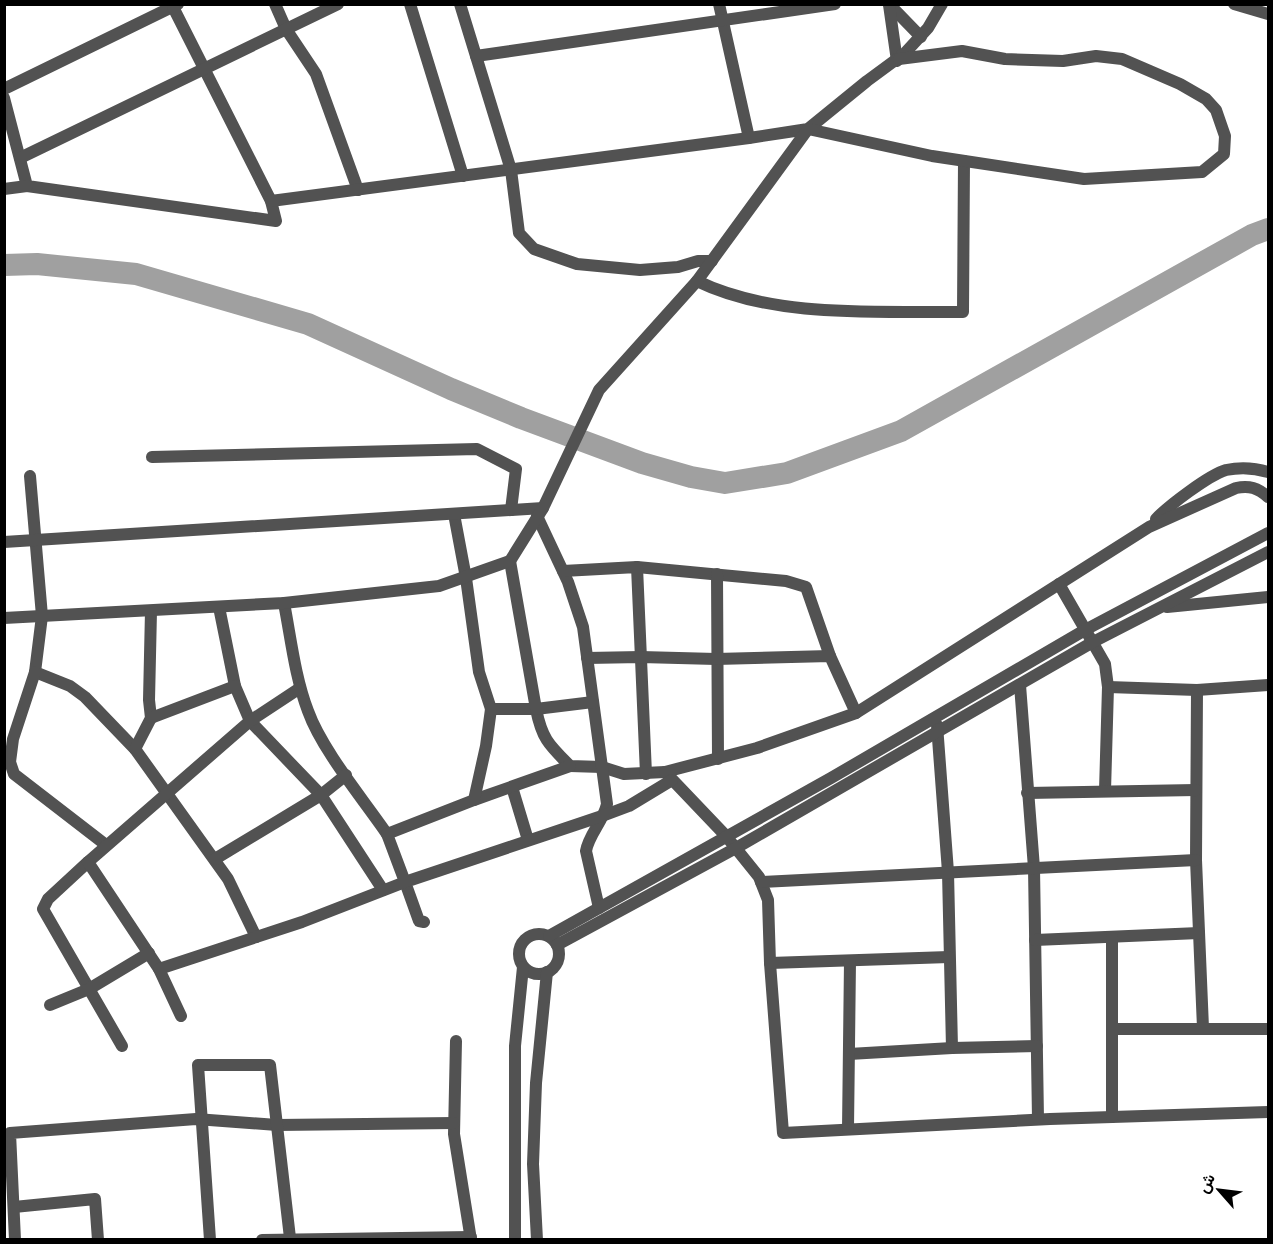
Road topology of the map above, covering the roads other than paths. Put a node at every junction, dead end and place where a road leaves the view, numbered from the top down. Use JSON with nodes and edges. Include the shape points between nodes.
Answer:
{"nodes":[{"id":1,"x":275,"y":4,"type":"edge"},
{"id":2,"x":338,"y":4,"type":"edge"},
{"id":3,"x":410,"y":4,"type":"edge"},
{"id":4,"x":460,"y":4,"type":"edge"},
{"id":5,"x":719,"y":4,"type":"edge"},
{"id":6,"x":835,"y":4,"type":"edge"},
{"id":7,"x":942,"y":4,"type":"edge"},
{"id":8,"x":1234,"y":4,"type":"edge"},
{"id":9,"x":889,"y":5,"type":"edge"},
{"id":10,"x":176,"y":6,"type":"edge"},
{"id":11,"x":1269,"y":14,"type":"edge"},
{"id":12,"x":723,"y":22,"type":"junction"},
{"id":13,"x":286,"y":29,"type":"junction"},
{"id":14,"x":921,"y":37,"type":"junction"},
{"id":15,"x":476,"y":56,"type":"junction"},
{"id":16,"x":898,"y":60,"type":"junction"},
{"id":17,"x":204,"y":68,"type":"junction"},
{"id":18,"x":4,"y":89,"type":"edge"},
{"id":19,"x":4,"y":98,"type":"edge"},
{"id":20,"x":808,"y":129,"type":"junction"},
{"id":21,"x":749,"y":138,"type":"junction"},
{"id":22,"x":20,"y":158,"type":"junction"},
{"id":23,"x":964,"y":161,"type":"junction"},
{"id":24,"x":511,"y":170,"type":"junction"},
{"id":25,"x":463,"y":176,"type":"junction"},
{"id":26,"x":27,"y":186,"type":"junction"},
{"id":27,"x":4,"y":189,"type":"edge"},
{"id":28,"x":358,"y":190,"type":"junction"},
{"id":29,"x":271,"y":201,"type":"junction"},
{"id":30,"x":712,"y":261,"type":"junction"},
{"id":31,"x":697,"y":281,"type":"junction"},
{"id":32,"x":152,"y":457,"type":"dead end"},
{"id":33,"x":1269,"y":472,"type":"edge"},
{"id":34,"x":30,"y":476,"type":"dead end"},
{"id":35,"x":1269,"y":497,"type":"edge"},
{"id":36,"x":543,"y":508,"type":"junction"},
{"id":37,"x":511,"y":510,"type":"junction"},
{"id":38,"x":454,"y":514,"type":"junction"},
{"id":39,"x":1149,"y":527,"type":"junction"},
{"id":40,"x":1269,"y":533,"type":"edge"},
{"id":41,"x":35,"y":540,"type":"junction"},
{"id":42,"x":4,"y":542,"type":"edge"},
{"id":43,"x":1269,"y":552,"type":"edge"},
{"id":44,"x":510,"y":561,"type":"junction"},
{"id":45,"x":637,"y":567,"type":"junction"},
{"id":46,"x":563,"y":571,"type":"junction"},
{"id":47,"x":717,"y":574,"type":"junction"},
{"id":48,"x":466,"y":578,"type":"junction"},
{"id":49,"x":1059,"y":584,"type":"junction"},
{"id":50,"x":1269,"y":597,"type":"edge"},
{"id":51,"x":284,"y":603,"type":"junction"},
{"id":52,"x":219,"y":607,"type":"junction"},
{"id":53,"x":1160,"y":608,"type":"junction"},
{"id":54,"x":150,"y":611,"type":"junction"},
{"id":55,"x":42,"y":616,"type":"junction"},
{"id":56,"x":4,"y":618,"type":"edge"},
{"id":57,"x":1085,"y":630,"type":"junction"},
{"id":58,"x":1093,"y":642,"type":"junction"},
{"id":59,"x":830,"y":656,"type":"junction"},
{"id":60,"x":641,"y":657,"type":"junction"},
{"id":61,"x":587,"y":658,"type":"junction"},
{"id":62,"x":716,"y":659,"type":"junction"},
{"id":63,"x":35,"y":672,"type":"junction"},
{"id":64,"x":1020,"y":685,"type":"junction"},
{"id":65,"x":1269,"y":685,"type":"edge"},
{"id":66,"x":235,"y":686,"type":"junction"},
{"id":67,"x":1108,"y":687,"type":"junction"},
{"id":68,"x":300,"y":688,"type":"junction"},
{"id":69,"x":1197,"y":690,"type":"junction"},
{"id":70,"x":593,"y":702,"type":"junction"},
{"id":71,"x":492,"y":709,"type":"junction"},
{"id":72,"x":536,"y":709,"type":"junction"},
{"id":73,"x":856,"y":714,"type":"junction"},
{"id":74,"x":151,"y":718,"type":"junction"},
{"id":75,"x":934,"y":718,"type":"junction"},
{"id":76,"x":250,"y":721,"type":"junction"},
{"id":77,"x":939,"y":732,"type":"junction"},
{"id":78,"x":135,"y":749,"type":"junction"},
{"id":79,"x":718,"y":759,"type":"junction"},
{"id":80,"x":570,"y":766,"type":"junction"},
{"id":81,"x":602,"y":767,"type":"junction"},
{"id":82,"x":646,"y":774,"type":"junction"},
{"id":83,"x":346,"y":775,"type":"junction"},
{"id":84,"x":668,"y":776,"type":"junction"},
{"id":85,"x":512,"y":787,"type":"junction"},
{"id":86,"x":1196,"y":790,"type":"junction"},
{"id":87,"x":1105,"y":791,"type":"junction"},
{"id":88,"x":167,"y":792,"type":"junction"},
{"id":89,"x":1027,"y":793,"type":"junction"},
{"id":90,"x":321,"y":795,"type":"junction"},
{"id":91,"x":474,"y":800,"type":"junction"},
{"id":92,"x":605,"y":815,"type":"junction"},
{"id":93,"x":387,"y":834,"type":"junction"},
{"id":94,"x":726,"y":836,"type":"junction"},
{"id":95,"x":528,"y":840,"type":"junction"},
{"id":96,"x":106,"y":845,"type":"junction"},
{"id":97,"x":736,"y":848,"type":"junction"},
{"id":98,"x":215,"y":859,"type":"junction"},
{"id":99,"x":1196,"y":860,"type":"junction"},
{"id":100,"x":88,"y":862,"type":"junction"},
{"id":101,"x":1034,"y":868,"type":"junction"},
{"id":102,"x":948,"y":872,"type":"junction"},
{"id":103,"x":405,"y":882,"type":"junction"},
{"id":104,"x":761,"y":882,"type":"junction"},
{"id":105,"x":384,"y":890,"type":"junction"},
{"id":106,"x":599,"y":908,"type":"junction"},
{"id":107,"x":424,"y":922,"type":"dead end"},
{"id":108,"x":1199,"y":933,"type":"junction"},
{"id":109,"x":256,"y":937,"type":"junction"},
{"id":110,"x":1112,"y":937,"type":"junction"},
{"id":111,"x":1035,"y":940,"type":"junction"},
{"id":112,"x":553,"y":941,"type":"junction"},
{"id":113,"x":148,"y":952,"type":"junction"},
{"id":114,"x":949,"y":957,"type":"junction"},
{"id":115,"x":850,"y":961,"type":"junction"},
{"id":116,"x":770,"y":963,"type":"junction"},
{"id":117,"x":523,"y":967,"type":"junction"},
{"id":118,"x":159,"y":969,"type":"junction"},
{"id":119,"x":547,"y":972,"type":"junction"},
{"id":120,"x":88,"y":989,"type":"junction"},
{"id":121,"x":50,"y":1005,"type":"dead end"},
{"id":122,"x":181,"y":1016,"type":"dead end"},
{"id":123,"x":1203,"y":1028,"type":"junction"},
{"id":124,"x":1112,"y":1029,"type":"junction"},
{"id":125,"x":1269,"y":1029,"type":"edge"},
{"id":126,"x":456,"y":1041,"type":"dead end"},
{"id":127,"x":122,"y":1046,"type":"dead end"},
{"id":128,"x":1037,"y":1046,"type":"junction"},
{"id":129,"x":952,"y":1048,"type":"junction"},
{"id":130,"x":849,"y":1054,"type":"junction"},
{"id":131,"x":1269,"y":1112,"type":"edge"},
{"id":132,"x":1112,"y":1117,"type":"junction"},
{"id":133,"x":202,"y":1119,"type":"junction"},
{"id":134,"x":1038,"y":1119,"type":"junction"},
{"id":135,"x":454,"y":1123,"type":"junction"},
{"id":136,"x":277,"y":1125,"type":"junction"},
{"id":137,"x":848,"y":1129,"type":"junction"},
{"id":138,"x":14,"y":1207,"type":"junction"},
{"id":139,"x":290,"y":1238,"type":"edge"},
{"id":140,"x":471,"y":1238,"type":"edge"},
{"id":141,"x":15,"y":1239,"type":"edge"},
{"id":142,"x":98,"y":1239,"type":"edge"},
{"id":143,"x":210,"y":1239,"type":"edge"},
{"id":144,"x":262,"y":1239,"type":"edge"},
{"id":145,"x":515,"y":1239,"type":"edge"},
{"id":146,"x":537,"y":1239,"type":"edge"}],
"edges":[{"from":1,"to":13,"type":"street"},
{"from":2,"to":13,"type":"street"},
{"from":3,"to":25,"type":"street"},
{"from":4,"to":15,"type":"street"},
{"from":5,"to":12,"type":"street"},
{"from":6,"to":12,"type":"street"},
{"from":7,"to":14,"type":"street"},
{"from":8,"to":11,"type":"street"},
{"from":9,"to":14,"type":"street"},
{"from":9,"to":16,"type":"street"},
{"from":10,"to":17,"type":"street"},
{"from":10,"to":18,"type":"street"},
{"from":12,"to":15,"type":"street"},
{"from":12,"to":21,"type":"street"},
{"from":13,"to":17,"type":"street"},
{"from":13,"to":28,"type":"street","via":[[316,74]]},
{"from":14,"to":16,"type":"street"},
{"from":15,"to":24,"type":"street"},
{"from":16,"to":20,"type":"street"},
{"from":16,"to":23,"type":"street","via":[[962,51],[1005,59],[1122,59],[1206,99],[1216,111],[1225,136],[1224,154],[1202,172],[1084,179]]},
{"from":17,"to":22,"type":"street"},
{"from":17,"to":29,"type":"street"},
{"from":19,"to":22,"type":"street"},
{"from":20,"to":21,"type":"street"},
{"from":20,"to":23,"type":"street"},
{"from":20,"to":30,"type":"street"},
{"from":21,"to":24,"type":"street"},
{"from":22,"to":26,"type":"street"},
{"from":23,"to":31,"type":"street","via":[[963,312],[799,307],[744,299]]},
{"from":24,"to":25,"type":"street"},
{"from":24,"to":30,"type":"street","via":[[519,234],[534,249],[577,264],[640,270]]},
{"from":25,"to":28,"type":"street"},
{"from":26,"to":27,"type":"street"},
{"from":26,"to":29,"type":"street","via":[[276,221]]},
{"from":28,"to":29,"type":"street"},
{"from":30,"to":31,"type":"street"},
{"from":31,"to":36,"type":"street","via":[[599,390]]},
{"from":32,"to":37,"type":"street","via":[[477,448],[516,469]]},
{"from":33,"to":39,"type":"street","via":[[1238,468],[1223,471],[1195,488]]},
{"from":34,"to":41,"type":"street"},
{"from":35,"to":39,"type":"street","via":[[1256,488],[1236,488]]},
{"from":36,"to":37,"type":"street"},
{"from":36,"to":44,"type":"street"},
{"from":36,"to":46,"type":"street"},
{"from":37,"to":38,"type":"street"},
{"from":38,"to":41,"type":"street"},
{"from":38,"to":48,"type":"street"},
{"from":39,"to":49,"type":"street"},
{"from":40,"to":57,"type":"street"},
{"from":41,"to":42,"type":"street"},
{"from":41,"to":55,"type":"street"},
{"from":43,"to":53,"type":"street"},
{"from":44,"to":48,"type":"street"},
{"from":44,"to":72,"type":"street"},
{"from":45,"to":46,"type":"street"},
{"from":45,"to":47,"type":"street"},
{"from":45,"to":60,"type":"street"},
{"from":46,"to":61,"type":"street","via":[[583,627]]},
{"from":47,"to":59,"type":"street","via":[[786,581],[806,587]]},
{"from":47,"to":62,"type":"street"},
{"from":48,"to":51,"type":"street","via":[[439,586]]},
{"from":48,"to":71,"type":"street","via":[[479,672]]},
{"from":49,"to":57,"type":"street"},
{"from":49,"to":73,"type":"street"},
{"from":50,"to":53,"type":"street"},
{"from":51,"to":52,"type":"street"},
{"from":51,"to":68,"type":"street"},
{"from":52,"to":54,"type":"street"},
{"from":52,"to":66,"type":"street"},
{"from":53,"to":58,"type":"street"},
{"from":54,"to":55,"type":"street"},
{"from":54,"to":74,"type":"street"},
{"from":55,"to":56,"type":"street"},
{"from":55,"to":63,"type":"street"},
{"from":57,"to":58,"type":"street"},
{"from":57,"to":75,"type":"street"},
{"from":58,"to":64,"type":"street"},
{"from":58,"to":67,"type":"street","via":[[1105,664]]},
{"from":59,"to":62,"type":"street"},
{"from":59,"to":73,"type":"street"},
{"from":60,"to":61,"type":"street"},
{"from":60,"to":62,"type":"street"},
{"from":60,"to":82,"type":"street"},
{"from":61,"to":70,"type":"street"},
{"from":62,"to":79,"type":"street"},
{"from":63,"to":78,"type":"street","via":[[70,686],[85,697]]},
{"from":63,"to":96,"type":"street","via":[[13,739],[10,762],[14,774]]},
{"from":64,"to":77,"type":"street"},
{"from":64,"to":89,"type":"street"},
{"from":65,"to":69,"type":"street"},
{"from":66,"to":74,"type":"street"},
{"from":66,"to":76,"type":"street"},
{"from":67,"to":69,"type":"street"},
{"from":67,"to":87,"type":"street"},
{"from":68,"to":76,"type":"street"},
{"from":68,"to":83,"type":"street","via":[[309,714]]},
{"from":69,"to":86,"type":"street"},
{"from":70,"to":72,"type":"street"},
{"from":70,"to":81,"type":"street"},
{"from":71,"to":72,"type":"street"},
{"from":71,"to":91,"type":"street"},
{"from":72,"to":80,"type":"street","via":[[540,730]]},
{"from":73,"to":79,"type":"street"},
{"from":74,"to":78,"type":"street"},
{"from":75,"to":77,"type":"street"},
{"from":75,"to":94,"type":"street"},
{"from":76,"to":88,"type":"street"},
{"from":76,"to":90,"type":"street"},
{"from":77,"to":97,"type":"street"},
{"from":77,"to":102,"type":"street"},
{"from":78,"to":88,"type":"street"},
{"from":79,"to":84,"type":"street"},
{"from":80,"to":81,"type":"street"},
{"from":80,"to":85,"type":"street"},
{"from":81,"to":82,"type":"street","via":[[624,774]]},
{"from":81,"to":92,"type":"street"},
{"from":82,"to":84,"type":"street"},
{"from":83,"to":90,"type":"street"},
{"from":83,"to":93,"type":"street"},
{"from":84,"to":92,"type":"street","via":[[628,806]]},
{"from":84,"to":94,"type":"street"},
{"from":85,"to":91,"type":"street"},
{"from":85,"to":95,"type":"street"},
{"from":86,"to":87,"type":"street"},
{"from":86,"to":99,"type":"street"},
{"from":87,"to":89,"type":"street"},
{"from":88,"to":96,"type":"street"},
{"from":88,"to":98,"type":"street"},
{"from":89,"to":101,"type":"street"},
{"from":90,"to":98,"type":"street"},
{"from":90,"to":105,"type":"street"},
{"from":91,"to":93,"type":"street"},
{"from":92,"to":95,"type":"street"},
{"from":92,"to":106,"type":"street","via":[[586,852]]},
{"from":93,"to":103,"type":"street"},
{"from":94,"to":97,"type":"street"},
{"from":94,"to":106,"type":"street"},
{"from":95,"to":103,"type":"street"},
{"from":96,"to":100,"type":"street"},
{"from":97,"to":104,"type":"street"},
{"from":97,"to":112,"type":"street"},
{"from":98,"to":109,"type":"street"},
{"from":99,"to":101,"type":"street"},
{"from":99,"to":108,"type":"street"},
{"from":100,"to":113,"type":"street"},
{"from":100,"to":120,"type":"street","via":[[48,899],[43,909]]},
{"from":101,"to":102,"type":"street"},
{"from":101,"to":111,"type":"street"},
{"from":102,"to":104,"type":"street"},
{"from":102,"to":114,"type":"street"},
{"from":103,"to":105,"type":"street"},
{"from":103,"to":107,"type":"street","via":[[419,921]]},
{"from":104,"to":116,"type":"street","via":[[768,900]]},
{"from":105,"to":109,"type":"street"},
{"from":106,"to":112,"type":"street"},
{"from":108,"to":110,"type":"street"},
{"from":108,"to":123,"type":"street"},
{"from":109,"to":118,"type":"street"},
{"from":110,"to":111,"type":"street"},
{"from":110,"to":124,"type":"street"},
{"from":111,"to":128,"type":"street"},
{"from":112,"to":117,"type":"street","via":[[537,933],[525,938],[518,956]]},
{"from":112,"to":119,"type":"street","via":[[559,952],[556,964]]},
{"from":113,"to":118,"type":"street"},
{"from":113,"to":120,"type":"street"},
{"from":114,"to":115,"type":"street"},
{"from":114,"to":129,"type":"street"},
{"from":115,"to":116,"type":"street"},
{"from":115,"to":130,"type":"street"},
{"from":116,"to":137,"type":"street","via":[[783,1133]]},
{"from":117,"to":119,"type":"street","via":[[534,973]]},
{"from":117,"to":145,"type":"street","via":[[515,1046]]},
{"from":118,"to":122,"type":"street"},
{"from":119,"to":146,"type":"street","via":[[535,1094]]},
{"from":120,"to":121,"type":"street"},
{"from":120,"to":127,"type":"street"},
{"from":123,"to":124,"type":"street"},
{"from":123,"to":125,"type":"street"},
{"from":124,"to":132,"type":"street"},
{"from":126,"to":135,"type":"street"},
{"from":128,"to":129,"type":"street"},
{"from":128,"to":134,"type":"street"},
{"from":129,"to":130,"type":"street"},
{"from":130,"to":137,"type":"street"},
{"from":131,"to":132,"type":"street"},
{"from":132,"to":134,"type":"street"},
{"from":133,"to":136,"type":"street"},
{"from":133,"to":136,"type":"street","via":[[198,1065],[270,1065]]},
{"from":133,"to":138,"type":"street","via":[[10,1133]]},
{"from":133,"to":143,"type":"street"},
{"from":134,"to":137,"type":"street"},
{"from":135,"to":136,"type":"street"},
{"from":135,"to":140,"type":"street"},
{"from":136,"to":139,"type":"street"},
{"from":138,"to":141,"type":"street"},
{"from":138,"to":142,"type":"street","via":[[95,1199]]},
{"from":139,"to":140,"type":"street"},
{"from":139,"to":144,"type":"street"}]}
